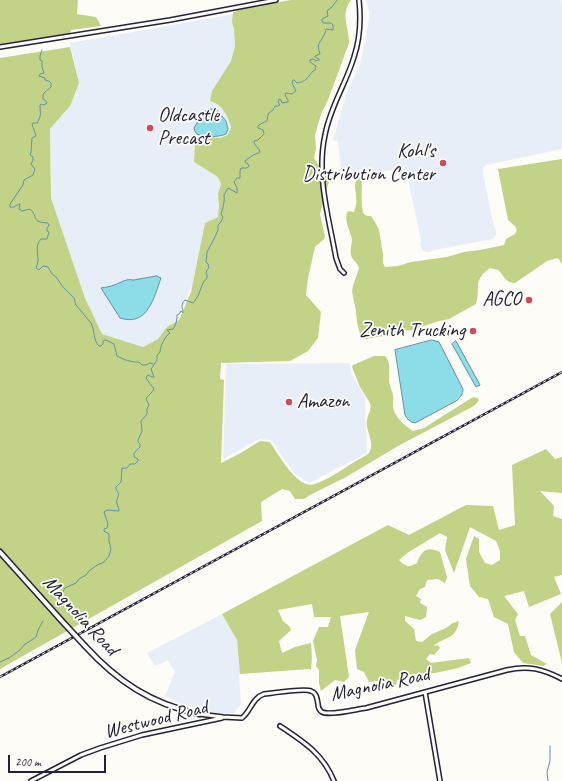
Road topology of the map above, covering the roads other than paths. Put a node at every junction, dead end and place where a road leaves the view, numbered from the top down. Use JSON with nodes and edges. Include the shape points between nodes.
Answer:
{"nodes":[{"id":1,"x":276,"y":0,"type":"edge"},
{"id":2,"x":359,"y":0,"type":"edge"},
{"id":3,"x":0,"y":47,"type":"edge"},
{"id":4,"x":344,"y":274,"type":"dead end"},
{"id":5,"x":0,"y":552,"type":"edge"},
{"id":6,"x":562,"y":679,"type":"edge"},
{"id":7,"x":425,"y":692,"type":"junction"},
{"id":8,"x":199,"y":714,"type":"joint"},
{"id":9,"x":223,"y":717,"type":"junction"},
{"id":10,"x":280,"y":726,"type":"dead end"},
{"id":11,"x":31,"y":781,"type":"edge"},
{"id":12,"x":334,"y":781,"type":"edge"},
{"id":13,"x":440,"y":781,"type":"edge"}],
"edges":[{"from":1,"to":3,"type":"street"},
{"from":2,"to":4,"type":"street","via":[[359,37],[354,58],[325,134],[322,165],[323,187],[336,258]]},
{"from":5,"to":8,"type":"main road","name":"Magnolia Road","bridge":true,"via":[[85,646],[116,676],[146,696],[171,707]]},
{"from":6,"to":7,"type":"street","name":"Magnolia Road","via":[[550,672],[519,668]]},
{"from":7,"to":9,"type":"street","name":"Magnolia Road","via":[[366,708],[333,713],[322,711],[316,694],[309,690],[264,694],[257,697],[242,718]]},
{"from":7,"to":13,"type":"street"},
{"from":8,"to":9,"type":"street","name":"Magnolia Road"},
{"from":9,"to":11,"type":"street","name":"Westwood Road","via":[[142,735],[100,748]]},
{"from":10,"to":12,"type":"street","via":[[317,754]]}]}
